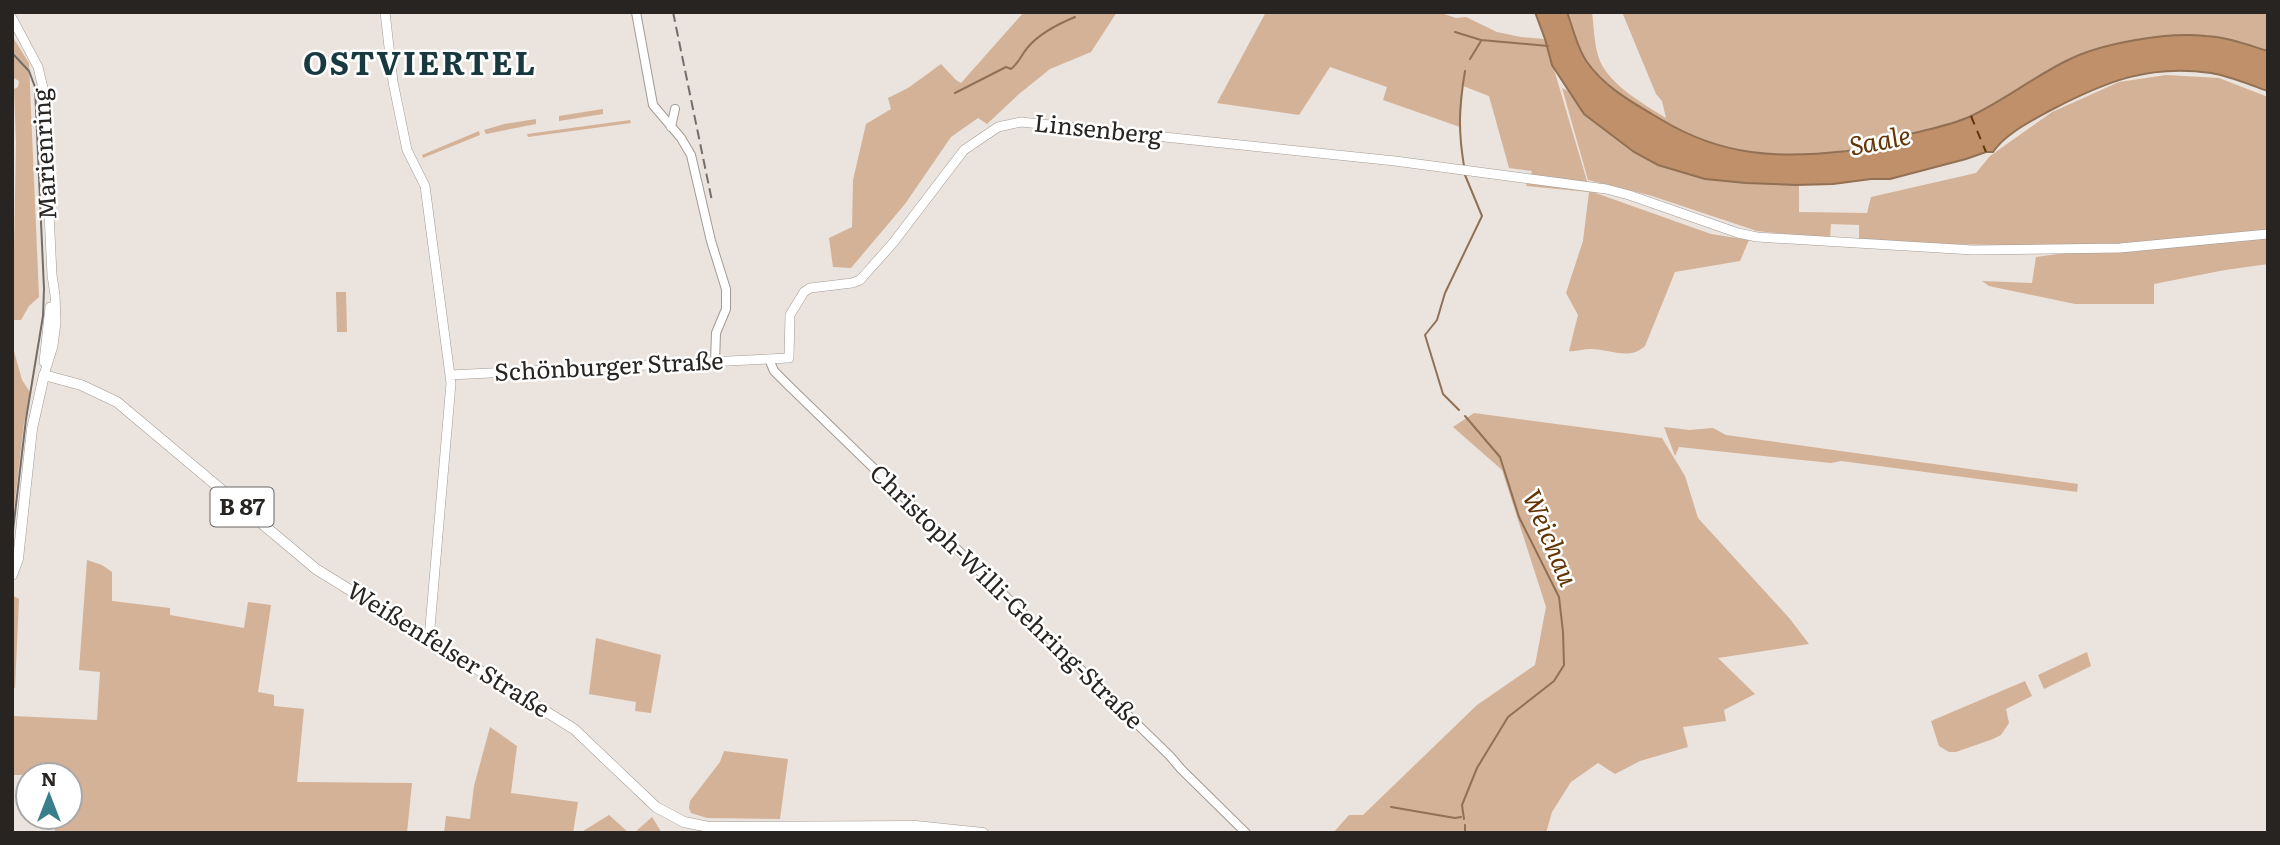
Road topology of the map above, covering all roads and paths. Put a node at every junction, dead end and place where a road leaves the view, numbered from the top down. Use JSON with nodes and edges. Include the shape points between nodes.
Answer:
{"nodes":[{"id":1,"x":385,"y":12,"type":"edge"},
{"id":2,"x":636,"y":12,"type":"edge"},
{"id":3,"x":12,"y":18,"type":"edge"},
{"id":4,"x":15,"y":29,"type":"edge"},
{"id":5,"x":675,"y":109,"type":"dead end"},
{"id":6,"x":671,"y":127,"type":"junction"},
{"id":7,"x":2268,"y":234,"type":"edge"},
{"id":8,"x":769,"y":359,"type":"junction"},
{"id":9,"x":715,"y":362,"type":"junction"},
{"id":10,"x":44,"y":375,"type":"junction"},
{"id":11,"x":450,"y":376,"type":"junction"},
{"id":12,"x":12,"y":575,"type":"edge"},
{"id":13,"x":429,"y":639,"type":"junction"},
{"id":14,"x":983,"y":833,"type":"edge"},
{"id":15,"x":1246,"y":833,"type":"edge"}],
"edges":[{"from":1,"to":11,"type":"main road","via":[[394,88],[410,158],[425,186]]},
{"from":2,"to":6,"type":"street","via":[[652,99]]},
{"from":3,"to":4,"type":"main road","name":"Marienring","via":[[18,25]]},
{"from":4,"to":10,"type":"main road","name":"Marienring","via":[[42,81],[56,322]]},
{"from":5,"to":6,"type":"street"},
{"from":6,"to":9,"type":"street","via":[[691,155],[727,294],[716,333]]},
{"from":7,"to":8,"type":"main road","name":"Linsenberg","via":[[2120,248],[1973,250],[1756,237],[1614,191],[1033,122],[1007,124],[964,150],[860,280],[804,292],[790,315],[789,358]]},
{"from":8,"to":9,"type":"main road","name":"Schönburger Straße"},
{"from":8,"to":15,"type":"street","name":"Christoph-Willi-Gehring-Straße","via":[[796,394]]},
{"from":9,"to":11,"type":"main road","name":"Schönburger Straße"},
{"from":10,"to":12,"type":"main road"},
{"from":10,"to":13,"type":"main road","name":"Weißenfelser Straße","number":"B 87","via":[[117,402],[316,569]]},
{"from":11,"to":13,"type":"main road"},
{"from":13,"to":14,"type":"main road","name":"Weißenfelser Straße","number":"B 87","via":[[574,729],[651,803],[678,820],[718,828],[882,826]]}]}
